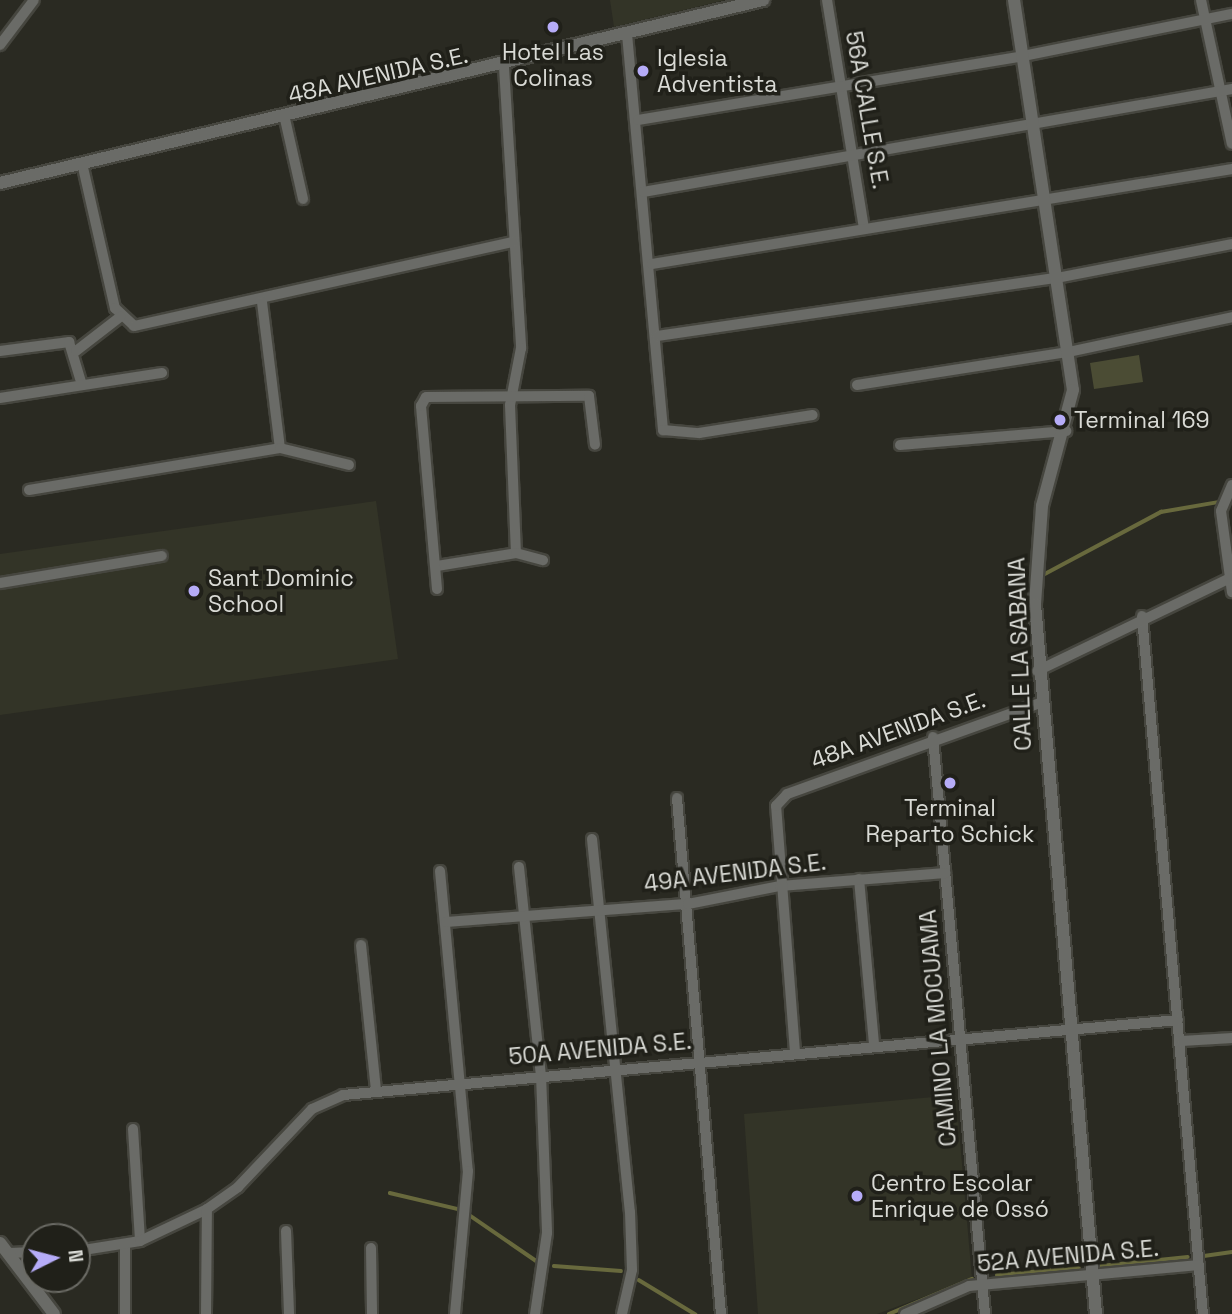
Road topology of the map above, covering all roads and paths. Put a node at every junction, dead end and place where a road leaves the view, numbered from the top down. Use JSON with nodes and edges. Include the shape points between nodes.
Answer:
{"nodes":[{"id":1,"x":34,"y":0,"type":"edge"},
{"id":2,"x":763,"y":0,"type":"edge"},
{"id":3,"x":827,"y":0,"type":"edge"},
{"id":4,"x":1014,"y":0,"type":"edge"},
{"id":5,"x":1201,"y":0,"type":"edge"},
{"id":6,"x":1232,"y":14,"type":"edge"},
{"id":7,"x":1205,"y":20,"type":"junction"},
{"id":8,"x":627,"y":34,"type":"junction"},
{"id":9,"x":0,"y":45,"type":"edge"},
{"id":10,"x":1023,"y":57,"type":"junction"},
{"id":11,"x":505,"y":66,"type":"junction"},
{"id":12,"x":842,"y":87,"type":"junction"},
{"id":13,"x":1227,"y":91,"type":"edge"},
{"id":14,"x":285,"y":118,"type":"junction"},
{"id":15,"x":638,"y":120,"type":"junction"},
{"id":16,"x":1033,"y":123,"type":"junction"},
{"id":17,"x":1232,"y":145,"type":"edge"},
{"id":18,"x":856,"y":156,"type":"junction"},
{"id":19,"x":82,"y":163,"type":"junction"},
{"id":20,"x":1232,"y":169,"type":"edge"},
{"id":21,"x":0,"y":183,"type":"edge"},
{"id":22,"x":643,"y":192,"type":"junction"},
{"id":23,"x":303,"y":199,"type":"dead end"},
{"id":24,"x":1045,"y":202,"type":"junction"},
{"id":25,"x":864,"y":228,"type":"junction"},
{"id":26,"x":514,"y":242,"type":"junction"},
{"id":27,"x":1232,"y":244,"type":"edge"},
{"id":28,"x":652,"y":264,"type":"junction"},
{"id":29,"x":1057,"y":278,"type":"junction"},
{"id":30,"x":262,"y":302,"type":"junction"},
{"id":31,"x":120,"y":317,"type":"junction"},
{"id":32,"x":1232,"y":317,"type":"edge"},
{"id":33,"x":657,"y":336,"type":"junction"},
{"id":34,"x":0,"y":351,"type":"edge"},
{"id":35,"x":76,"y":351,"type":"junction"},
{"id":36,"x":1068,"y":352,"type":"junction"},
{"id":37,"x":162,"y":373,"type":"dead end"},
{"id":38,"x":82,"y":385,"type":"junction"},
{"id":39,"x":857,"y":385,"type":"dead end"},
{"id":40,"x":511,"y":394,"type":"junction"},
{"id":41,"x":0,"y":398,"type":"edge"},
{"id":42,"x":813,"y":415,"type":"dead end"},
{"id":43,"x":1066,"y":431,"type":"junction"},
{"id":44,"x":595,"y":445,"type":"dead end"},
{"id":45,"x":900,"y":445,"type":"dead end"},
{"id":46,"x":280,"y":448,"type":"junction"},
{"id":47,"x":349,"y":466,"type":"dead end"},
{"id":48,"x":1232,"y":485,"type":"edge"},
{"id":49,"x":29,"y":491,"type":"dead end"},
{"id":50,"x":516,"y":553,"type":"junction"},
{"id":51,"x":162,"y":556,"type":"dead end"},
{"id":52,"x":543,"y":560,"type":"dead end"},
{"id":53,"x":436,"y":566,"type":"junction"},
{"id":54,"x":1230,"y":578,"type":"junction"},
{"id":55,"x":0,"y":583,"type":"edge"},
{"id":56,"x":438,"y":589,"type":"dead end"},
{"id":57,"x":1232,"y":592,"type":"edge"},
{"id":58,"x":1142,"y":616,"type":"junction"},
{"id":59,"x":1037,"y":671,"type":"junction"},
{"id":60,"x":1040,"y":703,"type":"junction"},
{"id":61,"x":933,"y":737,"type":"junction"},
{"id":62,"x":677,"y":798,"type":"dead end"},
{"id":63,"x":592,"y":839,"type":"dead end"},
{"id":64,"x":519,"y":867,"type":"dead end"},
{"id":65,"x":440,"y":871,"type":"dead end"},
{"id":66,"x":945,"y":873,"type":"junction"},
{"id":67,"x":859,"y":879,"type":"junction"},
{"id":68,"x":780,"y":886,"type":"junction"},
{"id":69,"x":688,"y":904,"type":"junction"},
{"id":70,"x":601,"y":907,"type":"junction"},
{"id":71,"x":523,"y":914,"type":"junction"},
{"id":72,"x":446,"y":922,"type":"junction"},
{"id":73,"x":361,"y":944,"type":"dead end"},
{"id":74,"x":1178,"y":1020,"type":"junction"},
{"id":75,"x":1072,"y":1027,"type":"junction"},
{"id":76,"x":959,"y":1037,"type":"junction"},
{"id":77,"x":1232,"y":1038,"type":"edge"},
{"id":78,"x":1182,"y":1041,"type":"junction"},
{"id":79,"x":874,"y":1045,"type":"junction"},
{"id":80,"x":795,"y":1052,"type":"junction"},
{"id":81,"x":702,"y":1061,"type":"junction"},
{"id":82,"x":619,"y":1068,"type":"junction"},
{"id":83,"x":541,"y":1075,"type":"junction"},
{"id":84,"x":458,"y":1083,"type":"junction"},
{"id":85,"x":376,"y":1090,"type":"junction"},
{"id":86,"x":132,"y":1129,"type":"dead end"},
{"id":87,"x":206,"y":1209,"type":"junction"},
{"id":88,"x":286,"y":1231,"type":"dead end"},
{"id":89,"x":140,"y":1241,"type":"junction"},
{"id":90,"x":0,"y":1243,"type":"edge"},
{"id":91,"x":125,"y":1245,"type":"junction"},
{"id":92,"x":370,"y":1248,"type":"dead end"},
{"id":93,"x":91,"y":1249,"type":"edge"},
{"id":94,"x":9,"y":1253,"type":"junction"},
{"id":95,"x":21,"y":1253,"type":"edge"},
{"id":96,"x":1199,"y":1265,"type":"junction"},
{"id":97,"x":1093,"y":1275,"type":"junction"},
{"id":98,"x":983,"y":1284,"type":"junction"},
{"id":99,"x":54,"y":1314,"type":"edge"},
{"id":100,"x":125,"y":1314,"type":"edge"},
{"id":101,"x":206,"y":1314,"type":"edge"},
{"id":102,"x":289,"y":1314,"type":"edge"},
{"id":103,"x":372,"y":1314,"type":"edge"},
{"id":104,"x":455,"y":1314,"type":"edge"},
{"id":105,"x":535,"y":1314,"type":"edge"},
{"id":106,"x":622,"y":1314,"type":"edge"},
{"id":107,"x":721,"y":1314,"type":"edge"},
{"id":108,"x":905,"y":1314,"type":"edge"},
{"id":109,"x":985,"y":1314,"type":"edge"},
{"id":110,"x":1096,"y":1314,"type":"edge"},
{"id":111,"x":1203,"y":1314,"type":"edge"}],
"edges":[{"from":1,"to":9,"type":"street"},
{"from":2,"to":8,"type":"street","name":"48A AVENIDA S.E."},
{"from":3,"to":12,"type":"street","name":"56A CALLE S.E."},
{"from":4,"to":10,"type":"street","name":"CALLE LA SABANA"},
{"from":5,"to":7,"type":"street"},
{"from":6,"to":7,"type":"street"},
{"from":7,"to":10,"type":"street"},
{"from":7,"to":13,"type":"street"},
{"from":8,"to":11,"type":"street","name":"48A AVENIDA S.E."},
{"from":8,"to":15,"type":"street"},
{"from":10,"to":12,"type":"street"},
{"from":10,"to":16,"type":"street","name":"CALLE LA SABANA"},
{"from":11,"to":14,"type":"street","name":"48A AVENIDA S.E."},
{"from":11,"to":26,"type":"street"},
{"from":12,"to":15,"type":"street"},
{"from":12,"to":18,"type":"street","name":"56A CALLE S.E."},
{"from":13,"to":16,"type":"street"},
{"from":13,"to":17,"type":"street"},
{"from":14,"to":19,"type":"street","name":"48A AVENIDA S.E."},
{"from":14,"to":23,"type":"street"},
{"from":15,"to":22,"type":"street"},
{"from":16,"to":18,"type":"street"},
{"from":16,"to":24,"type":"street","name":"CALLE LA SABANA"},
{"from":18,"to":22,"type":"street"},
{"from":18,"to":25,"type":"street","name":"56A CALLE S.E."},
{"from":19,"to":21,"type":"street","name":"48A AVENIDA S.E."},
{"from":19,"to":31,"type":"street"},
{"from":20,"to":24,"type":"street"},
{"from":22,"to":28,"type":"street"},
{"from":24,"to":25,"type":"street"},
{"from":24,"to":29,"type":"street","name":"CALLE LA SABANA"},
{"from":25,"to":28,"type":"street"},
{"from":26,"to":30,"type":"street"},
{"from":26,"to":40,"type":"street","via":[[521,348]]},
{"from":27,"to":29,"type":"street"},
{"from":28,"to":33,"type":"street"},
{"from":29,"to":33,"type":"street"},
{"from":29,"to":36,"type":"street","name":"CALLE LA SABANA"},
{"from":30,"to":31,"type":"street","via":[[148,325]]},
{"from":30,"to":46,"type":"street"},
{"from":31,"to":35,"type":"street"},
{"from":32,"to":36,"type":"street"},
{"from":33,"to":42,"type":"street","via":[[663,430],[699,433]]},
{"from":34,"to":35,"type":"street","via":[[63,339]]},
{"from":35,"to":38,"type":"street"},
{"from":36,"to":39,"type":"street"},
{"from":36,"to":43,"type":"street","name":"CALLE LA SABANA","via":[[1073,390]]},
{"from":37,"to":38,"type":"street"},
{"from":38,"to":41,"type":"street"},
{"from":40,"to":44,"type":"street","via":[[593,397]]},
{"from":40,"to":50,"type":"street"},
{"from":40,"to":53,"type":"street","via":[[433,394],[421,406]]},
{"from":43,"to":45,"type":"street"},
{"from":43,"to":59,"type":"street","name":"CALLE LA SABANA","via":[[1037,534]]},
{"from":46,"to":47,"type":"street"},
{"from":46,"to":49,"type":"street"},
{"from":48,"to":54,"type":"street","via":[[1221,511]]},
{"from":50,"to":52,"type":"street"},
{"from":50,"to":53,"type":"street"},
{"from":51,"to":55,"type":"street"},
{"from":53,"to":56,"type":"street"},
{"from":54,"to":57,"type":"street"},
{"from":54,"to":58,"type":"street"},
{"from":58,"to":59,"type":"street"},
{"from":58,"to":74,"type":"street"},
{"from":59,"to":60,"type":"street","name":"CALLE LA SABANA"},
{"from":60,"to":61,"type":"street","name":"48A AVENIDA S.E."},
{"from":60,"to":75,"type":"street","name":"CALLE LA SABANA"},
{"from":61,"to":66,"type":"street","name":"CAMINO LA MOCUAMA"},
{"from":61,"to":68,"type":"street","name":"48A AVENIDA S.E.","via":[[787,794],[776,806]]},
{"from":62,"to":69,"type":"street"},
{"from":63,"to":70,"type":"street"},
{"from":64,"to":71,"type":"street"},
{"from":65,"to":72,"type":"street"},
{"from":66,"to":67,"type":"street","name":"49A AVENIDA S.E."},
{"from":66,"to":76,"type":"street","name":"CAMINO LA MOCUAMA"},
{"from":67,"to":68,"type":"street","name":"49A AVENIDA S.E."},
{"from":67,"to":79,"type":"street"},
{"from":68,"to":69,"type":"street","name":"49A AVENIDA S.E."},
{"from":68,"to":80,"type":"street"},
{"from":69,"to":70,"type":"street","name":"49A AVENIDA S.E."},
{"from":69,"to":81,"type":"street"},
{"from":70,"to":71,"type":"street","name":"49A AVENIDA S.E."},
{"from":70,"to":82,"type":"street"},
{"from":71,"to":72,"type":"street","name":"49A AVENIDA S.E."},
{"from":71,"to":83,"type":"street"},
{"from":72,"to":84,"type":"street"},
{"from":73,"to":85,"type":"street"},
{"from":74,"to":75,"type":"street","name":"50A AVENIDA S.E."},
{"from":74,"to":78,"type":"street"},
{"from":75,"to":76,"type":"street","name":"50A AVENIDA S.E."},
{"from":75,"to":97,"type":"street","name":"CALLE LA SABANA"},
{"from":76,"to":79,"type":"street","name":"50A AVENIDA S.E."},
{"from":76,"to":98,"type":"street","name":"CAMINO LA MOCUAMA"},
{"from":77,"to":78,"type":"street"},
{"from":78,"to":96,"type":"street"},
{"from":79,"to":80,"type":"street","name":"50A AVENIDA S.E."},
{"from":80,"to":81,"type":"street","name":"50A AVENIDA S.E."},
{"from":81,"to":82,"type":"street","name":"50A AVENIDA S.E."},
{"from":81,"to":107,"type":"street"},
{"from":82,"to":83,"type":"street","name":"50A AVENIDA S.E."},
{"from":82,"to":106,"type":"street","via":[[632,1270]]},
{"from":83,"to":84,"type":"street","name":"50A AVENIDA S.E."},
{"from":83,"to":105,"type":"street","via":[[547,1233]]},
{"from":84,"to":85,"type":"street","name":"50A AVENIDA S.E."},
{"from":84,"to":104,"type":"street","via":[[468,1171]]},
{"from":85,"to":87,"type":"street","name":"50A AVENIDA S.E.","via":[[312,1109],[238,1187]]},
{"from":86,"to":89,"type":"street"},
{"from":87,"to":89,"type":"street","name":"50A AVENIDA S.E."},
{"from":87,"to":101,"type":"street"},
{"from":88,"to":102,"type":"street"},
{"from":89,"to":91,"type":"street","name":"50A AVENIDA S.E."},
{"from":90,"to":94,"type":"street"},
{"from":91,"to":93,"type":"street","name":"50A AVENIDA S.E."},
{"from":91,"to":100,"type":"street"},
{"from":92,"to":103,"type":"street"},
{"from":94,"to":95,"type":"street"},
{"from":94,"to":99,"type":"street"},
{"from":96,"to":97,"type":"street","name":"52A AVENIDA S.E."},
{"from":96,"to":111,"type":"street"},
{"from":97,"to":98,"type":"street","name":"52A AVENIDA S.E."},
{"from":97,"to":110,"type":"street","name":"CALLE LA SABANA"},
{"from":98,"to":108,"type":"street","name":"52A AVENIDA S.E."},
{"from":98,"to":109,"type":"street","name":"CAMINO LA MOCUAMA"}]}
